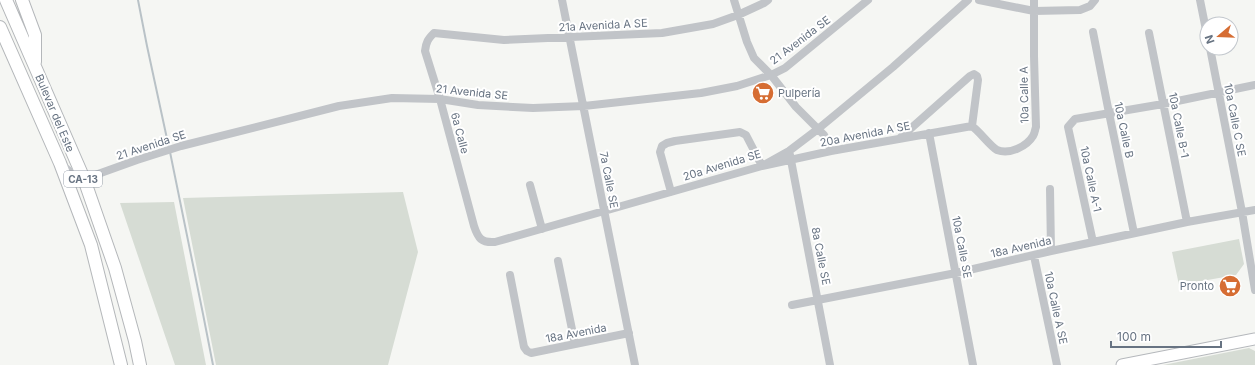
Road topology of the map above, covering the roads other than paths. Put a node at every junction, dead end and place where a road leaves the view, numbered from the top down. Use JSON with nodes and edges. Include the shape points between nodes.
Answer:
{"nodes":[{"id":1,"x":22,"y":0,"type":"edge"},
{"id":2,"x":562,"y":0,"type":"edge"},
{"id":3,"x":734,"y":0,"type":"edge"},
{"id":4,"x":768,"y":0,"type":"edge"},
{"id":5,"x":868,"y":0,"type":"edge"},
{"id":6,"x":968,"y":0,"type":"edge"},
{"id":7,"x":979,"y":0,"type":"edge"},
{"id":8,"x":1034,"y":0,"type":"edge"},
{"id":9,"x":1200,"y":0,"type":"edge"},
{"id":10,"x":6,"y":2,"type":"edge"},
{"id":11,"x":1092,"y":3,"type":"edge"},
{"id":12,"x":1034,"y":11,"type":"junction"},
{"id":13,"x":738,"y":15,"type":"junction"},
{"id":14,"x":1203,"y":16,"type":"edge"},
{"id":15,"x":0,"y":27,"type":"edge"},
{"id":16,"x":1093,"y":32,"type":"dead end"},
{"id":17,"x":434,"y":33,"type":"joint"},
{"id":18,"x":1149,"y":33,"type":"dead end"},
{"id":19,"x":569,"y":37,"type":"junction"},
{"id":20,"x":0,"y":38,"type":"edge"},
{"id":21,"x":10,"y":49,"type":"junction"},
{"id":22,"x":1211,"y":56,"type":"edge"},
{"id":23,"x":35,"y":66,"type":"junction"},
{"id":24,"x":771,"y":75,"type":"junction"},
{"id":25,"x":1255,"y":85,"type":"edge"},
{"id":26,"x":1218,"y":92,"type":"junction"},
{"id":27,"x":440,"y":99,"type":"junction"},
{"id":28,"x":1163,"y":104,"type":"junction"},
{"id":29,"x":584,"y":106,"type":"junction"},
{"id":30,"x":1109,"y":113,"type":"junction"},
{"id":31,"x":972,"y":126,"type":"junction"},
{"id":32,"x":818,"y":129,"type":"junction"},
{"id":33,"x":929,"y":133,"type":"junction"},
{"id":34,"x":899,"y":139,"type":"junction"},
{"id":35,"x":789,"y":151,"type":"junction"},
{"id":36,"x":831,"y":151,"type":"junction"},
{"id":37,"x":791,"y":160,"type":"junction"},
{"id":38,"x":60,"y":163,"type":"junction"},
{"id":39,"x":762,"y":166,"type":"junction"},
{"id":40,"x":84,"y":179,"type":"junction"},
{"id":41,"x":530,"y":185,"type":"dead end"},
{"id":42,"x":1050,"y":189,"type":"dead end"},
{"id":43,"x":671,"y":192,"type":"junction"},
{"id":44,"x":1255,"y":210,"type":"edge"},
{"id":45,"x":604,"y":212,"type":"junction"},
{"id":46,"x":1242,"y":212,"type":"junction"},
{"id":47,"x":1187,"y":222,"type":"junction"},
{"id":48,"x":542,"y":229,"type":"junction"},
{"id":49,"x":1134,"y":233,"type":"junction"},
{"id":50,"x":481,"y":240,"type":"joint"},
{"id":51,"x":1093,"y":242,"type":"junction"},
{"id":52,"x":1051,"y":251,"type":"junction"},
{"id":53,"x":1034,"y":256,"type":"junction"},
{"id":54,"x":558,"y":262,"type":"dead end"},
{"id":55,"x":956,"y":273,"type":"junction"},
{"id":56,"x":510,"y":275,"type":"dead end"},
{"id":57,"x":1255,"y":290,"type":"edge"},
{"id":58,"x":818,"y":300,"type":"junction"},
{"id":59,"x":792,"y":305,"type":"dead end"},
{"id":60,"x":629,"y":333,"type":"junction"},
{"id":61,"x":1255,"y":339,"type":"edge"},
{"id":62,"x":575,"y":344,"type":"junction"},
{"id":63,"x":121,"y":365,"type":"edge"},
{"id":64,"x":140,"y":365,"type":"edge"},
{"id":65,"x":635,"y":365,"type":"edge"},
{"id":66,"x":830,"y":365,"type":"edge"},
{"id":67,"x":973,"y":365,"type":"edge"},
{"id":68,"x":1057,"y":365,"type":"edge"},
{"id":69,"x":1122,"y":365,"type":"edge"}],
"edges":[{"from":1,"to":23,"type":"highway","via":[[35,35]]},
{"from":2,"to":19,"type":"street","name":"7a Calle SE"},
{"from":3,"to":13,"type":"street"},
{"from":4,"to":13,"type":"street","name":"21a Avenida A SE"},
{"from":5,"to":24,"type":"street","name":"21 Avenida SE","via":[[785,68]]},
{"from":6,"to":32,"type":"street","name":"20a Avenida SE"},
{"from":7,"to":12,"type":"street"},
{"from":8,"to":12,"type":"street","name":"10a Calle A"},
{"from":9,"to":14,"type":"street"},
{"from":10,"to":23,"type":"highway","name":"Bulevar del Este","number":"CA-13"},
{"from":11,"to":12,"type":"street","via":[[1080,10]]},
{"from":12,"to":31,"type":"street","name":"10a Calle A","via":[[1034,135],[1017,149],[998,150]]},
{"from":13,"to":19,"type":"street","name":"21a Avenida A SE","via":[[713,24],[662,33]]},
{"from":13,"to":24,"type":"street","via":[[754,58]]},
{"from":15,"to":21,"type":"highway","name":"Bulevar del Este","number":"CA-13"},
{"from":16,"to":30,"type":"street","name":"10a Calle B"},
{"from":17,"to":19,"type":"street","name":"21a Avenida A SE","via":[[504,40]]},
{"from":17,"to":27,"type":"street","name":"6a Calle","via":[[426,43],[425,51]]},
{"from":18,"to":28,"type":"street","name":"10a Calle B-1"},
{"from":19,"to":29,"type":"street","name":"7a Calle SE"},
{"from":20,"to":21,"type":"highway"},
{"from":21,"to":38,"type":"highway","name":"Bulevar del Este","number":"CA-13"},
{"from":22,"to":26,"type":"street","name":"10a Calle C SE"},
{"from":23,"to":40,"type":"highway","name":"Bulevar del Este","number":"CA-13"},
{"from":24,"to":29,"type":"street","name":"21 Avenida SE","via":[[737,86],[701,93]]},
{"from":24,"to":32,"type":"street","via":[[796,107]]},
{"from":25,"to":26,"type":"street"},
{"from":26,"to":28,"type":"street"},
{"from":26,"to":46,"type":"street","name":"10a Calle C SE"},
{"from":27,"to":29,"type":"street","name":"21 Avenida SE","via":[[478,105],[533,108]]},
{"from":27,"to":40,"type":"street","name":"21 Avenida SE","via":[[392,98],[339,106],[181,146]]},
{"from":27,"to":50,"type":"street","name":"6a Calle","via":[[476,234]]},
{"from":28,"to":30,"type":"street"},
{"from":28,"to":47,"type":"street","name":"10a Calle B-1"},
{"from":29,"to":45,"type":"street","name":"7a Calle SE"},
{"from":30,"to":49,"type":"street","name":"10a Calle B"},
{"from":30,"to":51,"type":"street","name":"10a Calle A-1","via":[[1075,119],[1068,127]]},
{"from":31,"to":33,"type":"street","name":"20a Avenida A SE"},
{"from":31,"to":34,"type":"street","via":[[978,80],[976,74],[970,76]]},
{"from":32,"to":35,"type":"street","name":"20a Avenida SE"},
{"from":32,"to":36,"type":"street","via":[[824,134]]},
{"from":33,"to":34,"type":"street","name":"20a Avenida A SE"},
{"from":33,"to":55,"type":"street","name":"10a Calle SE"},
{"from":34,"to":36,"type":"street","name":"20a Avenida A SE"},
{"from":35,"to":37,"type":"street","name":"8a Calle SE"},
{"from":35,"to":39,"type":"street","name":"20a Avenida SE"},
{"from":36,"to":37,"type":"street","name":"20a Avenida A SE"},
{"from":37,"to":39,"type":"street","name":"20a Avenida A SE"},
{"from":37,"to":58,"type":"street","name":"8a Calle SE"},
{"from":38,"to":40,"type":"street","via":[[78,178]]},
{"from":38,"to":63,"type":"highway","name":"Bulevar del Este","number":"CA-13","via":[[91,245]]},
{"from":39,"to":43,"type":"street","name":"20a Avenida SE"},
{"from":39,"to":43,"type":"street","via":[[746,135],[740,132],[667,143],[662,146],[660,152]]},
{"from":40,"to":64,"type":"highway","name":"Bulevar del Este","number":"CA-13","via":[[115,268]]},
{"from":41,"to":48,"type":"street"},
{"from":42,"to":52,"type":"street"},
{"from":43,"to":45,"type":"street","name":"20a Avenida SE"},
{"from":44,"to":46,"type":"street","name":"18a Avenida"},
{"from":45,"to":48,"type":"street","name":"20a Avenida SE"},
{"from":45,"to":60,"type":"street","name":"7a Calle SE"},
{"from":46,"to":47,"type":"street","name":"18a Avenida"},
{"from":46,"to":57,"type":"street","name":"10a Calle C SE"},
{"from":47,"to":49,"type":"street","name":"18a Avenida"},
{"from":48,"to":50,"type":"street","name":"20a Avenida SE","via":[[495,242],[487,243]]},
{"from":49,"to":51,"type":"street","name":"18a Avenida"},
{"from":51,"to":52,"type":"street","name":"18a Avenida"},
{"from":52,"to":53,"type":"street","name":"18a Avenida"},
{"from":53,"to":55,"type":"street","name":"18a Avenida"},
{"from":53,"to":68,"type":"street","name":"10a Calle A SE"},
{"from":54,"to":62,"type":"street"},
{"from":55,"to":58,"type":"street","name":"18a Avenida"},
{"from":55,"to":67,"type":"street","name":"10a Calle SE"},
{"from":56,"to":62,"type":"street","name":"18a Avenida","via":[[524,347],[527,351],[531,353]]},
{"from":58,"to":59,"type":"street","name":"18a Avenida"},
{"from":58,"to":66,"type":"street","name":"8a Calle SE"},
{"from":60,"to":62,"type":"street","name":"18a Avenida"},
{"from":60,"to":65,"type":"street","name":"7a Calle SE"},
{"from":61,"to":69,"type":"main road"}]}
